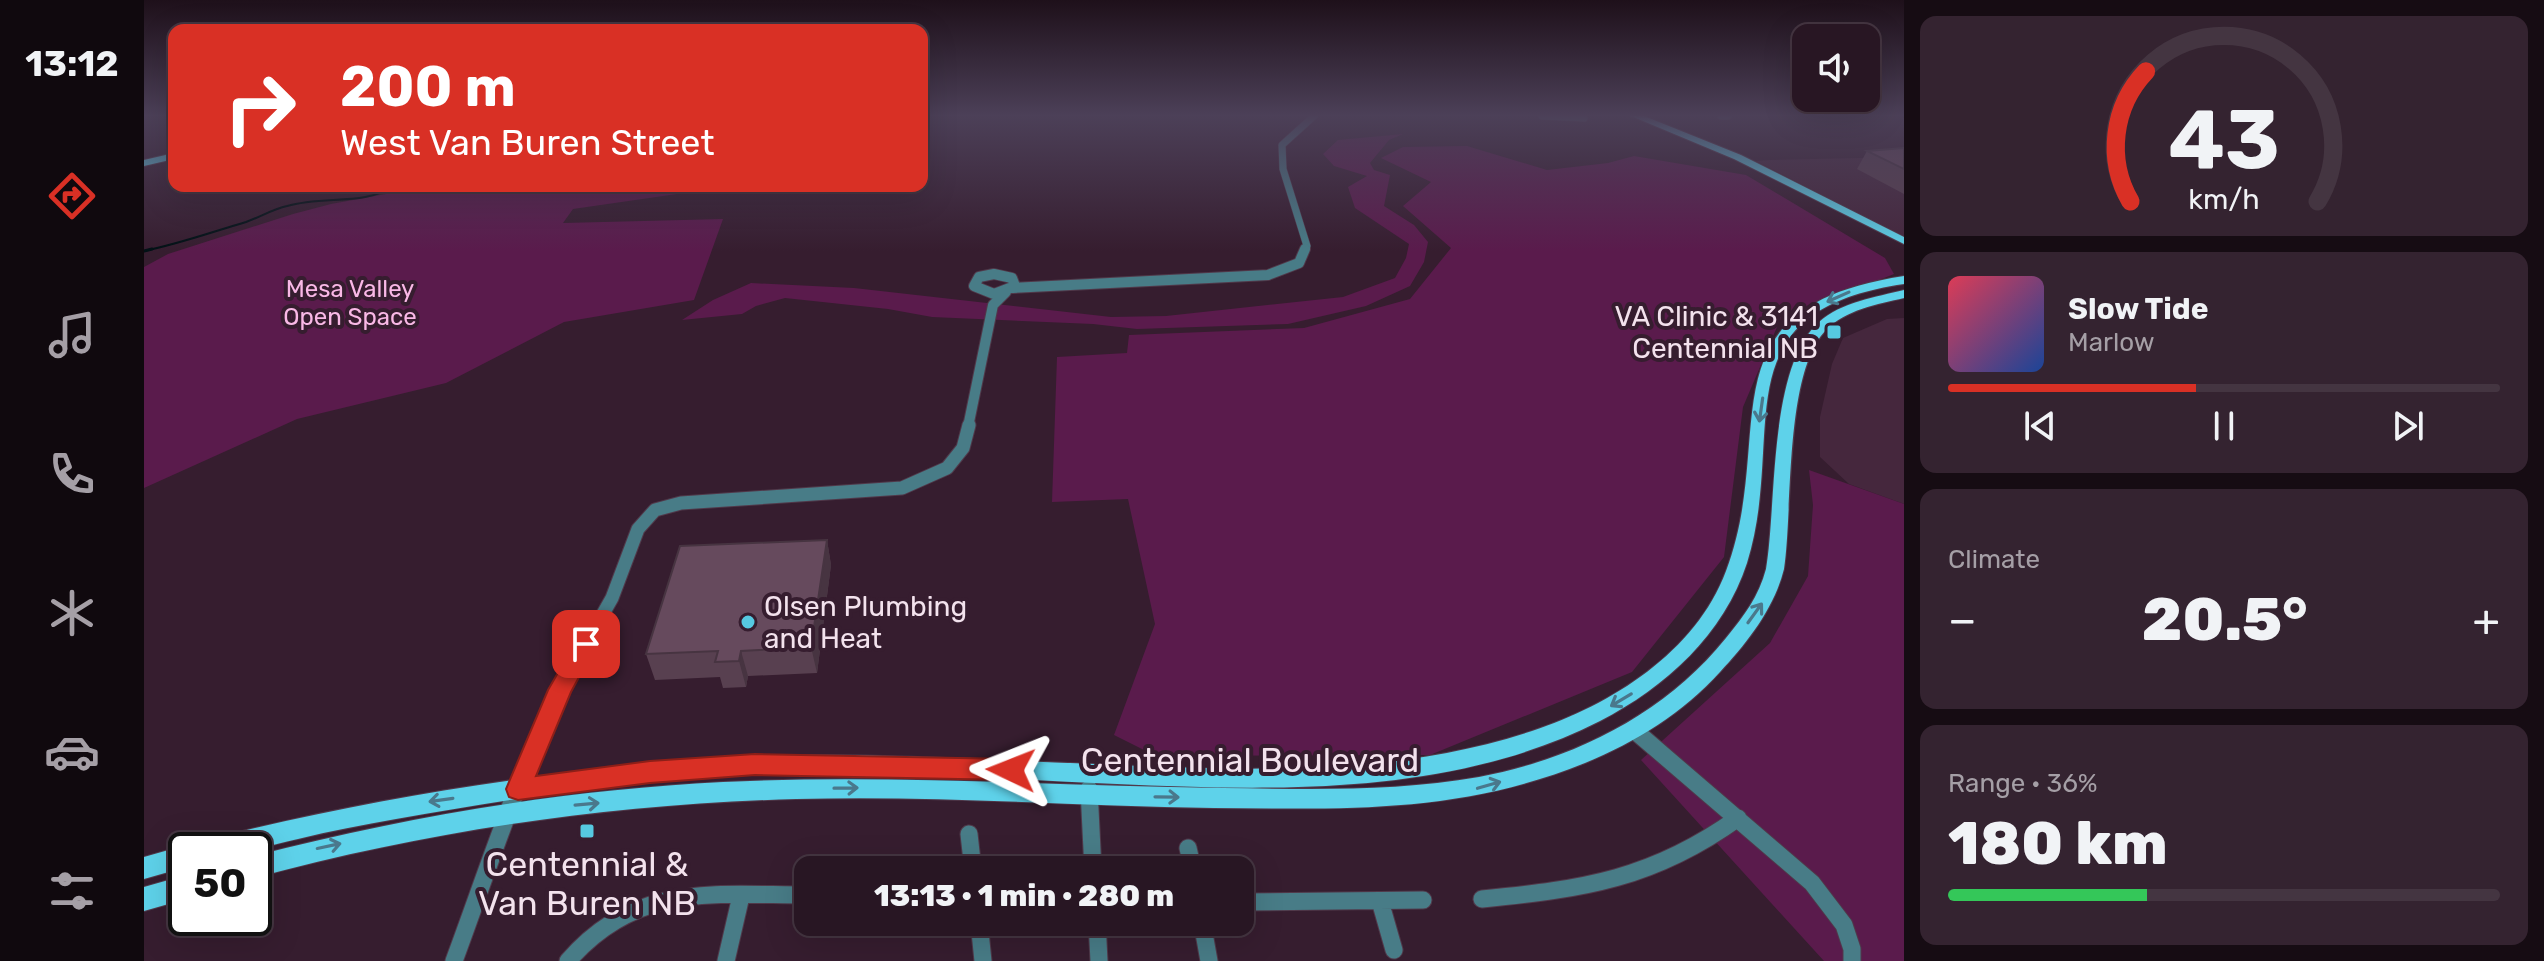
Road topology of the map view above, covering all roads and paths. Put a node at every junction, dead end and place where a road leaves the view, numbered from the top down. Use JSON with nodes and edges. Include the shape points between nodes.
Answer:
{"nodes":[{"id":1,"x":1283,"y":161,"type":"edge"},
{"id":2,"x":1741,"y":161,"type":"edge"},
{"id":3,"x":1756,"y":168,"type":"junction"},
{"id":4,"x":1904,"y":241,"type":"edge"},
{"id":5,"x":1904,"y":252,"type":"edge"},
{"id":6,"x":1904,"y":280,"type":"edge"},
{"id":7,"x":1011,"y":287,"type":"junction"},
{"id":8,"x":983,"y":292,"type":"junction"},
{"id":9,"x":1904,"y":294,"type":"edge"},
{"id":10,"x":993,"y":305,"type":"junction"},
{"id":11,"x":1751,"y":502,"type":"junction"},
{"id":12,"x":1779,"y":510,"type":"junction"},
{"id":13,"x":1634,"y":730,"type":"junction"},
{"id":14,"x":1089,"y":784,"type":"junction"},
{"id":15,"x":518,"y":789,"type":"junction"},
{"id":16,"x":509,"y":812,"type":"junction"},
{"id":17,"x":1738,"y":818,"type":"junction"},
{"id":18,"x":272,"y":833,"type":"edge"},
{"id":19,"x":969,"y":834,"type":"dead end"},
{"id":20,"x":1188,"y":848,"type":"dead end"},
{"id":21,"x":971,"y":856,"type":"edge"},
{"id":22,"x":1092,"y":856,"type":"edge"},
{"id":23,"x":1190,"y":856,"type":"edge"},
{"id":24,"x":168,"y":861,"type":"edge"},
{"id":25,"x":272,"y":862,"type":"edge"},
{"id":26,"x":144,"y":868,"type":"edge"},
{"id":27,"x":168,"y":892,"type":"edge"},
{"id":28,"x":794,"y":895,"type":"edge"},
{"id":29,"x":741,"y":896,"type":"junction"},
{"id":30,"x":144,"y":899,"type":"edge"},
{"id":31,"x":1482,"y":899,"type":"dead end"},
{"id":32,"x":1423,"y":900,"type":"dead end"},
{"id":33,"x":1380,"y":901,"type":"junction"},
{"id":34,"x":1254,"y":902,"type":"edge"},
{"id":35,"x":980,"y":936,"type":"edge"},
{"id":36,"x":1098,"y":936,"type":"edge"},
{"id":37,"x":1205,"y":936,"type":"edge"},
{"id":38,"x":1394,"y":950,"type":"dead end"},
{"id":39,"x":454,"y":961,"type":"edge"},
{"id":40,"x":568,"y":961,"type":"edge"},
{"id":41,"x":726,"y":961,"type":"edge"},
{"id":42,"x":983,"y":961,"type":"edge"},
{"id":43,"x":1099,"y":961,"type":"edge"},
{"id":44,"x":1209,"y":961,"type":"edge"},
{"id":45,"x":1852,"y":961,"type":"edge"}],
"edges":[{"from":1,"to":7,"type":"street","via":[[1307,246],[1299,263],[1268,275]]},
{"from":2,"to":3,"type":"main road"},
{"from":3,"to":4,"type":"main road"},
{"from":3,"to":5,"type":"main road"},
{"from":6,"to":11,"type":"main road","name":"Centennial Boulevard","one_way":true,"via":[[1839,295],[1796,319],[1781,338],[1765,377]]},
{"from":7,"to":8,"type":"street"},
{"from":7,"to":8,"type":"street","via":[[999,274],[983,276],[974,284]]},
{"from":7,"to":10,"type":"street"},
{"from":8,"to":10,"type":"street"},
{"from":9,"to":12,"type":"main road","name":"Centennial Boulevard","via":[[1842,314],[1811,339],[1798,368]]},
{"from":10,"to":15,"type":"street","via":[[963,448],[947,468],[902,488],[681,503],[655,510],[638,529],[612,598],[560,690]]},
{"from":11,"to":12,"type":"main road"},
{"from":11,"to":14,"type":"main road","name":"Centennial Boulevard","one_way":true,"via":[[1726,592],[1699,633],[1649,683],[1596,715],[1534,740],[1455,762],[1285,778]]},
{"from":13,"to":12,"type":"main road","name":"Centennial Boulevard","one_way":true,"via":[[1678,703],[1729,650],[1763,601],[1777,566]]},
{"from":14,"to":13,"type":"main road","name":"Centennial Boulevard","one_way":true,"via":[[1366,800],[1473,789],[1557,765]]},
{"from":13,"to":17,"type":"street"},
{"from":14,"to":15,"type":"main road","name":"Centennial Boulevard","via":[[755,765]]},
{"from":16,"to":14,"type":"main road","name":"Centennial Boulevard","one_way":true,"via":[[726,791]]},
{"from":14,"to":22,"type":"street"},
{"from":15,"to":16,"type":"street"},
{"from":15,"to":18,"type":"main road","name":"Centennial Boulevard","one_way":true},
{"from":25,"to":16,"type":"main road","name":"Centennial Boulevard","one_way":true},
{"from":16,"to":39,"type":"street"},
{"from":17,"to":31,"type":"street","via":[[1707,843],[1637,874],[1556,892]]},
{"from":17,"to":45,"type":"street","via":[[1823,894],[1846,931]]},
{"from":19,"to":21,"type":"street"},
{"from":20,"to":23,"type":"street"},
{"from":24,"to":26,"type":"main road"},
{"from":27,"to":30,"type":"main road"},
{"from":28,"to":29,"type":"street"},
{"from":29,"to":40,"type":"street","via":[[680,897],[637,906],[587,936]]},
{"from":29,"to":41,"type":"street"},
{"from":32,"to":33,"type":"street"},
{"from":33,"to":34,"type":"street"},
{"from":33,"to":38,"type":"street"},
{"from":35,"to":42,"type":"street"},
{"from":36,"to":43,"type":"street"},
{"from":37,"to":44,"type":"street"}]}
